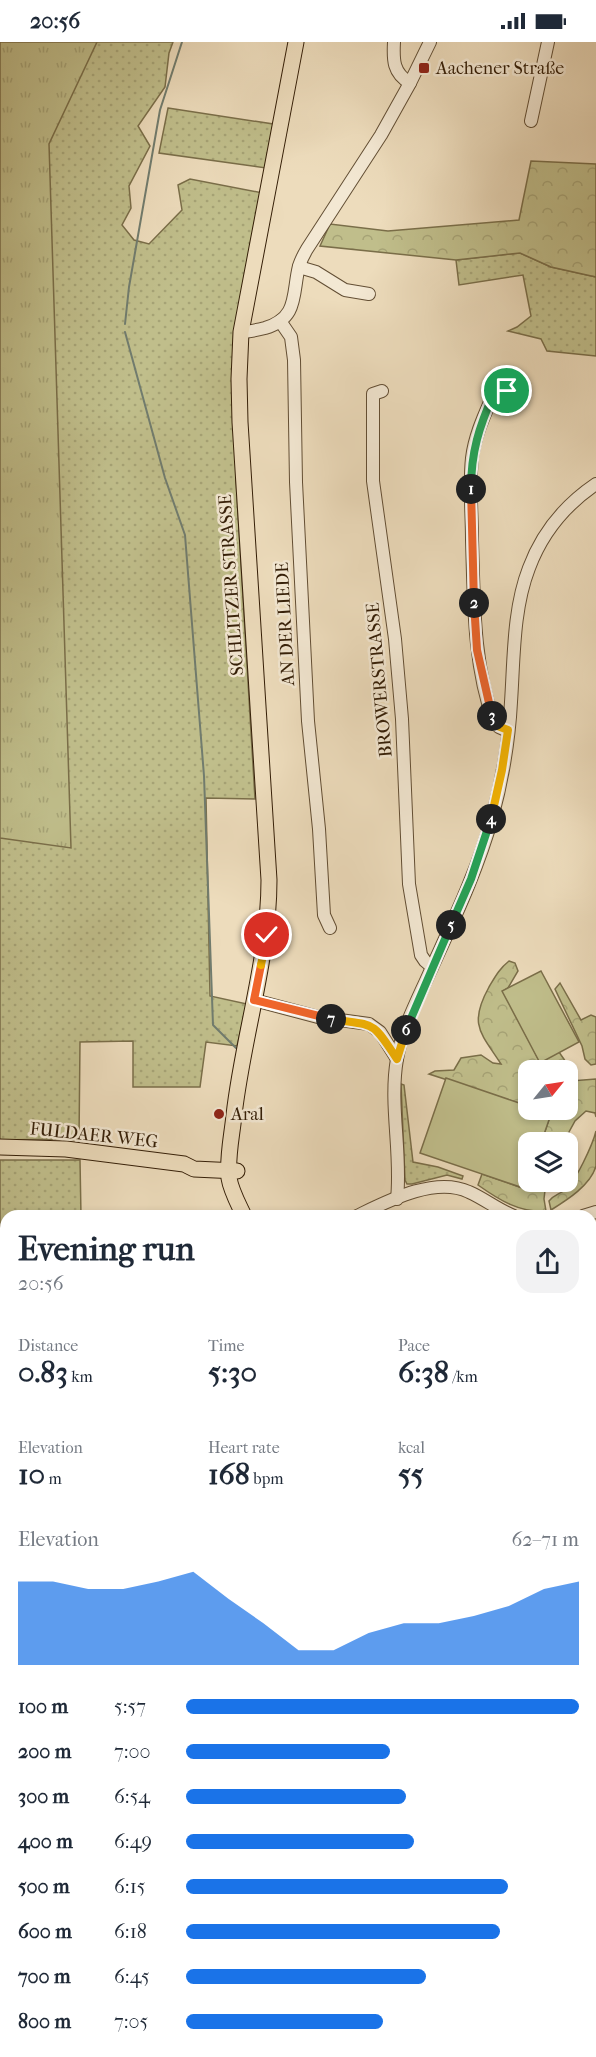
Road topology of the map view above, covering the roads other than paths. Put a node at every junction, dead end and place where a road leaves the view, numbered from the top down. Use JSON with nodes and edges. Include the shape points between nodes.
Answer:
{"nodes":[{"id":1,"x":296,"y":42,"type":"edge"},
{"id":2,"x":394,"y":42,"type":"edge"},
{"id":3,"x":430,"y":42,"type":"edge"},
{"id":4,"x":548,"y":42,"type":"edge"},
{"id":5,"x":410,"y":83,"type":"junction"},
{"id":6,"x":531,"y":121,"type":"dead end"},
{"id":7,"x":299,"y":267,"type":"junction"},
{"id":8,"x":369,"y":294,"type":"dead end"},
{"id":9,"x":280,"y":321,"type":"junction"},
{"id":10,"x":241,"y":332,"type":"junction"},
{"id":11,"x":382,"y":391,"type":"dead end"},
{"id":12,"x":507,"y":391,"type":"dead end"},
{"id":13,"x":595,"y":488,"type":"edge"},
{"id":14,"x":508,"y":730,"type":"junction"},
{"id":15,"x":330,"y":928,"type":"dead end"},
{"id":16,"x":432,"y":967,"type":"junction"},
{"id":17,"x":254,"y":1000,"type":"junction"},
{"id":18,"x":397,"y":1059,"type":"junction"},
{"id":19,"x":0,"y":1147,"type":"edge"},
{"id":20,"x":232,"y":1165,"type":"junction"},
{"id":21,"x":479,"y":1198,"type":"junction"},
{"id":22,"x":397,"y":1199,"type":"junction"},
{"id":23,"x":242,"y":1210,"type":"edge"},
{"id":24,"x":251,"y":1210,"type":"edge"},
{"id":25,"x":371,"y":1210,"type":"edge"},
{"id":26,"x":485,"y":1210,"type":"edge"},
{"id":27,"x":501,"y":1210,"type":"edge"}],
"edges":[{"from":1,"to":10,"type":"main road","name":"SCHLITZER STRASSE"},
{"from":2,"to":5,"type":"street","via":[[394,67]]},
{"from":3,"to":5,"type":"street"},
{"from":4,"to":6,"type":"street"},
{"from":5,"to":7,"type":"street","via":[[366,159],[309,244]]},
{"from":7,"to":8,"type":"street","via":[[316,272],[345,290]]},
{"from":7,"to":9,"type":"street","via":[[292,306]]},
{"from":9,"to":10,"type":"street"},
{"from":9,"to":15,"type":"street","name":"AN DER LIEDE","via":[[291,337],[294,360],[308,721],[324,915]]},
{"from":10,"to":17,"type":"main road","name":"SCHLITZER STRASSE","via":[[240,422],[269,880],[267,935]]},
{"from":11,"to":16,"type":"street","name":"BROWERSTRASSE","via":[[373,394],[374,481],[396,650],[409,884],[421,955]]},
{"from":12,"to":14,"type":"street","via":[[494,393],[480,426],[472,458],[471,495],[477,650],[494,722]]},
{"from":13,"to":14,"type":"street","via":[[566,509],[551,526],[528,569],[518,616]]},
{"from":14,"to":16,"type":"street","via":[[487,833]]},
{"from":16,"to":18,"type":"street"},
{"from":17,"to":18,"type":"street","via":[[318,1017],[369,1024],[380,1032]]},
{"from":17,"to":20,"type":"main road","name":"SCHLITZER STRASSE","via":[[238,1083]]},
{"from":18,"to":22,"type":"street"},
{"from":19,"to":20,"type":"main road","name":"FULDAER WEG","via":[[66,1149],[184,1164],[194,1161]]},
{"from":20,"to":23,"type":"main road","name":"SCHLITZER STRASSE","via":[[230,1182]]},
{"from":20,"to":24,"type":"main road","name":"SCHLITZER STRASSE"},
{"from":21,"to":22,"type":"street","via":[[455,1187],[438,1186]]},
{"from":21,"to":26,"type":"street"},
{"from":21,"to":27,"type":"street"},
{"from":22,"to":25,"type":"street"}]}
